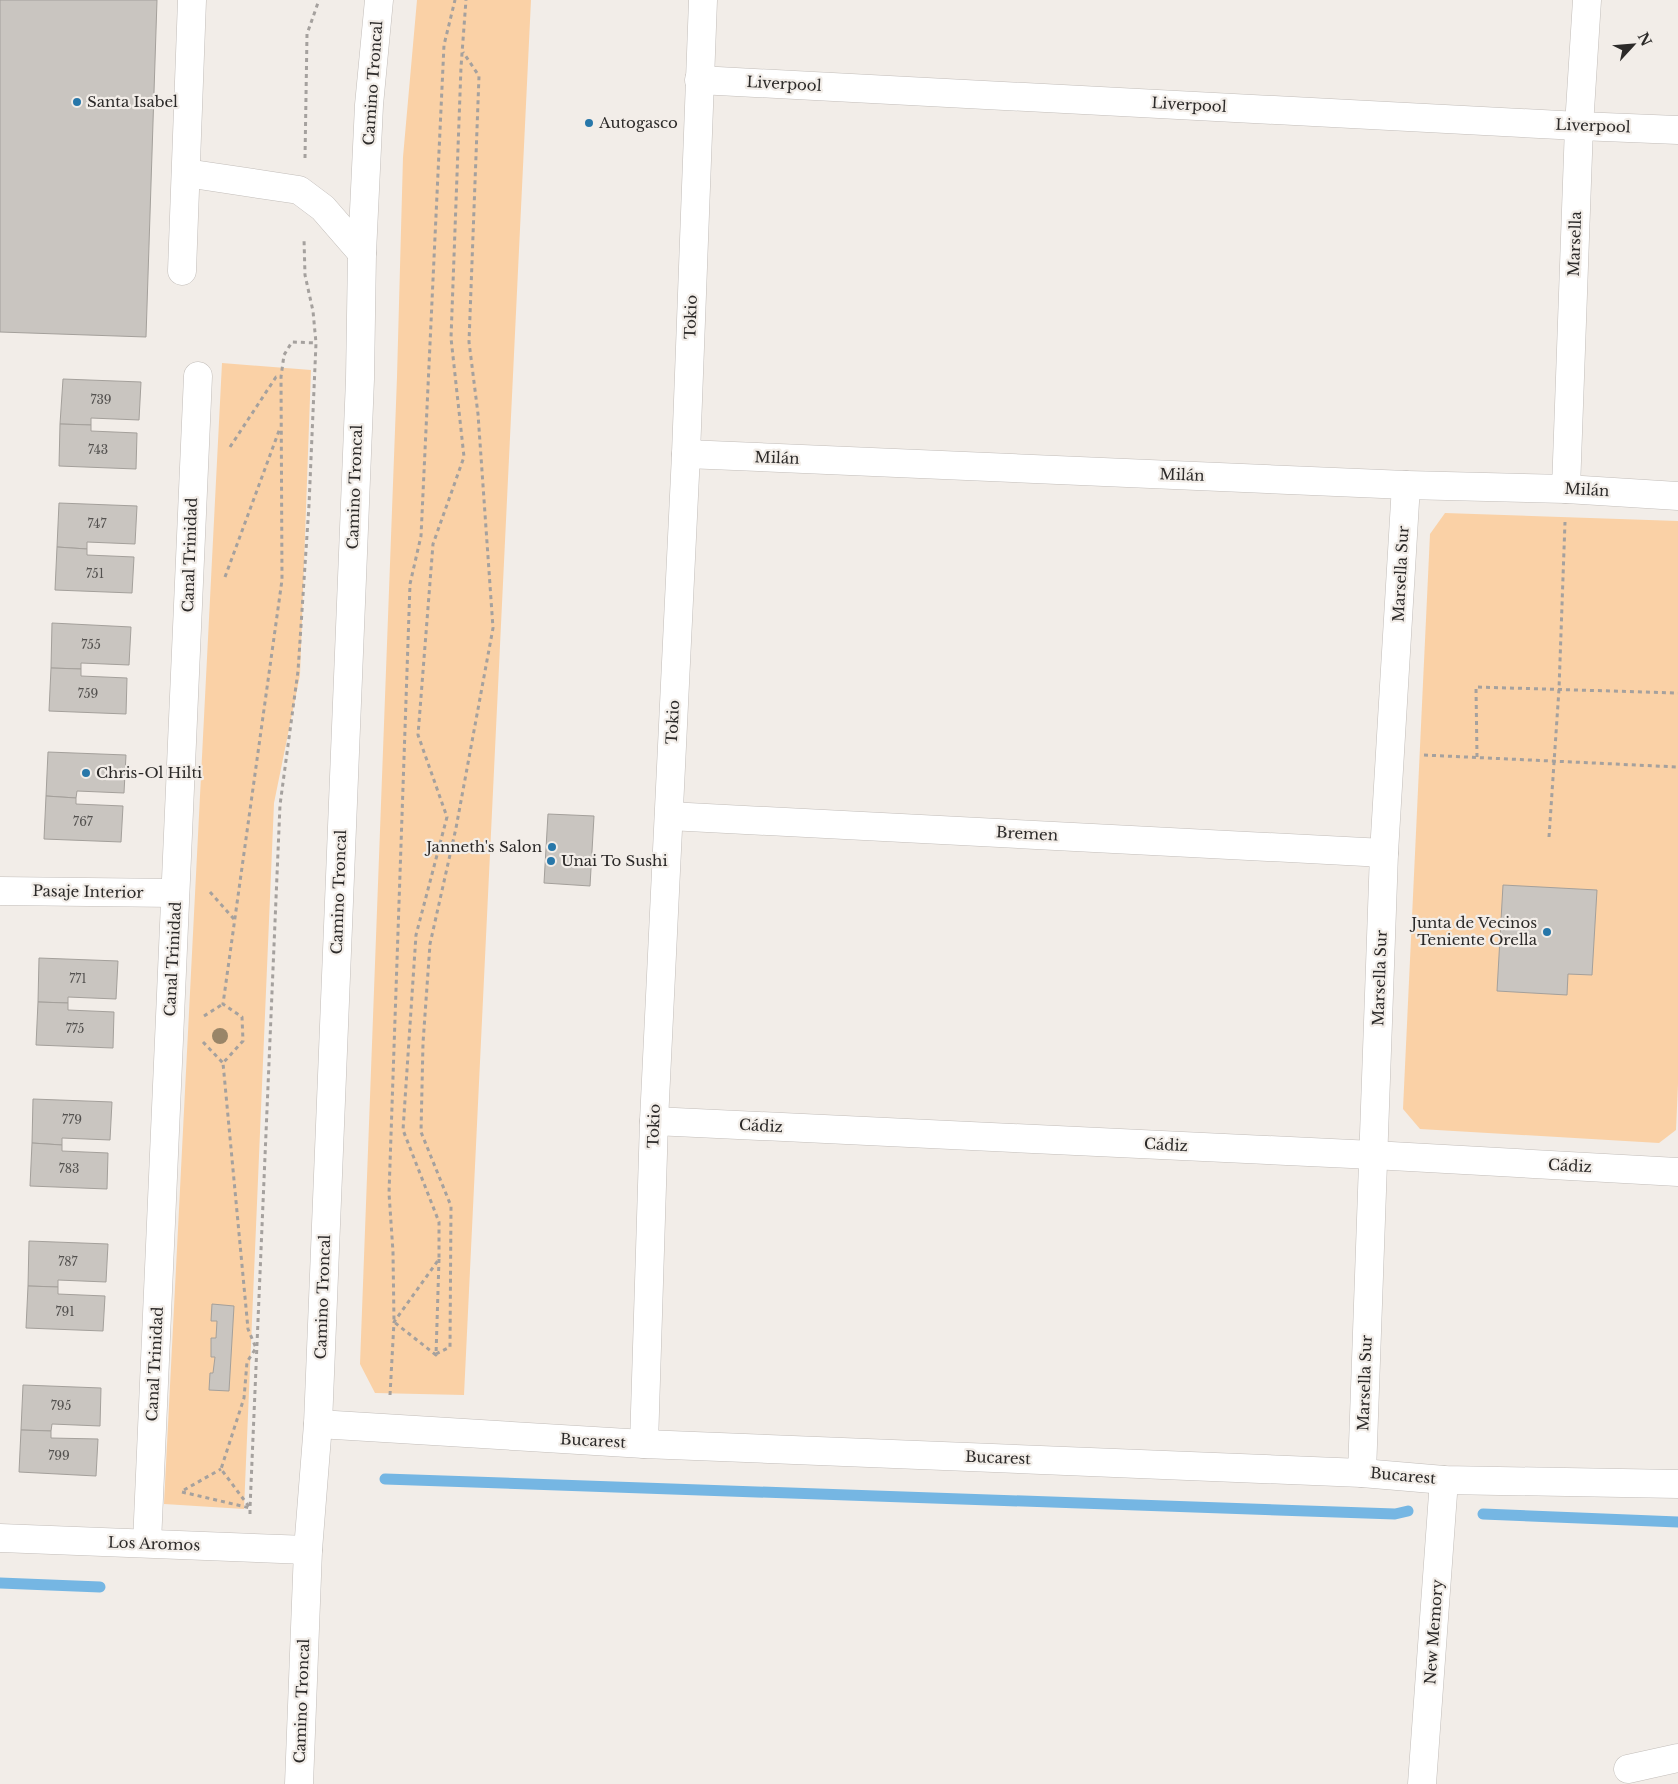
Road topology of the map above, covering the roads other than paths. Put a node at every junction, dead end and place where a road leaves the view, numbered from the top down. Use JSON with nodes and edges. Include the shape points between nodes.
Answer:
{"nodes":[{"id":1,"x":192,"y":0,"type":"edge"},
{"id":2,"x":379,"y":0,"type":"edge"},
{"id":3,"x":703,"y":0,"type":"edge"},
{"id":4,"x":1587,"y":0,"type":"edge"},
{"id":5,"x":699,"y":80,"type":"junction"},
{"id":6,"x":1579,"y":126,"type":"junction"},
{"id":7,"x":1678,"y":130,"type":"edge"},
{"id":8,"x":186,"y":173,"type":"junction"},
{"id":9,"x":362,"y":253,"type":"junction"},
{"id":10,"x":182,"y":271,"type":"dead end"},
{"id":11,"x":198,"y":376,"type":"dead end"},
{"id":12,"x":686,"y":454,"type":"junction"},
{"id":13,"x":1406,"y":484,"type":"junction"},
{"id":14,"x":1566,"y":489,"type":"junction"},
{"id":15,"x":1678,"y":496,"type":"edge"},
{"id":16,"x":669,"y":816,"type":"junction"},
{"id":17,"x":1384,"y":853,"type":"junction"},
{"id":18,"x":0,"y":891,"type":"edge"},
{"id":19,"x":176,"y":892,"type":"junction"},
{"id":20,"x":654,"y":1120,"type":"junction"},
{"id":21,"x":1373,"y":1155,"type":"junction"},
{"id":22,"x":1678,"y":1172,"type":"edge"},
{"id":23,"x":318,"y":1424,"type":"junction"},
{"id":24,"x":644,"y":1444,"type":"junction"},
{"id":25,"x":1362,"y":1473,"type":"junction"},
{"id":26,"x":1444,"y":1480,"type":"junction"},
{"id":27,"x":1678,"y":1484,"type":"edge"},
{"id":28,"x":0,"y":1538,"type":"edge"},
{"id":29,"x":147,"y":1543,"type":"junction"},
{"id":30,"x":308,"y":1550,"type":"junction"},
{"id":31,"x":1678,"y":1758,"type":"edge"},
{"id":32,"x":1628,"y":1769,"type":"dead end"},
{"id":33,"x":299,"y":1784,"type":"edge"},
{"id":34,"x":1422,"y":1784,"type":"edge"}],
"edges":[{"from":1,"to":8,"type":"street"},
{"from":2,"to":9,"type":"street","name":"Camino Troncal","via":[[369,105]]},
{"from":3,"to":5,"type":"street","name":"Tokio"},
{"from":4,"to":6,"type":"street","name":"Marsella"},
{"from":5,"to":6,"type":"street","name":"Liverpool"},
{"from":5,"to":12,"type":"street","name":"Tokio"},
{"from":6,"to":7,"type":"street","name":"Liverpool"},
{"from":6,"to":14,"type":"street","name":"Marsella"},
{"from":8,"to":9,"type":"street","via":[[299,190],[323,208]]},
{"from":8,"to":10,"type":"street"},
{"from":9,"to":23,"type":"street","name":"Camino Troncal","via":[[360,379]]},
{"from":11,"to":19,"type":"street","name":"Canal Trinidad"},
{"from":12,"to":13,"type":"street","name":"Milán"},
{"from":12,"to":16,"type":"street","name":"Tokio"},
{"from":13,"to":14,"type":"street","name":"Milán"},
{"from":13,"to":17,"type":"street","name":"Marsella Sur"},
{"from":14,"to":15,"type":"street","name":"Milán"},
{"from":16,"to":17,"type":"street","name":"Bremen"},
{"from":16,"to":20,"type":"street","name":"Tokio"},
{"from":17,"to":21,"type":"street","name":"Marsella Sur"},
{"from":18,"to":19,"type":"street","name":"Pasaje Interior"},
{"from":19,"to":29,"type":"street","name":"Canal Trinidad"},
{"from":20,"to":21,"type":"street","name":"Cádiz"},
{"from":20,"to":24,"type":"street","name":"Tokio"},
{"from":21,"to":22,"type":"street","name":"Cádiz"},
{"from":21,"to":25,"type":"street","name":"Marsella Sur"},
{"from":23,"to":24,"type":"street","name":"Bucarest"},
{"from":23,"to":30,"type":"street","name":"Camino Troncal"},
{"from":24,"to":25,"type":"street","name":"Bucarest"},
{"from":25,"to":26,"type":"street","name":"Bucarest"},
{"from":26,"to":27,"type":"street","name":"Bucarest"},
{"from":26,"to":34,"type":"street","name":"New Memory"},
{"from":28,"to":29,"type":"street","name":"Los Aromos"},
{"from":29,"to":30,"type":"street","name":"Los Aromos"},
{"from":30,"to":33,"type":"street","name":"Camino Troncal"},
{"from":31,"to":32,"type":"street"}]}
